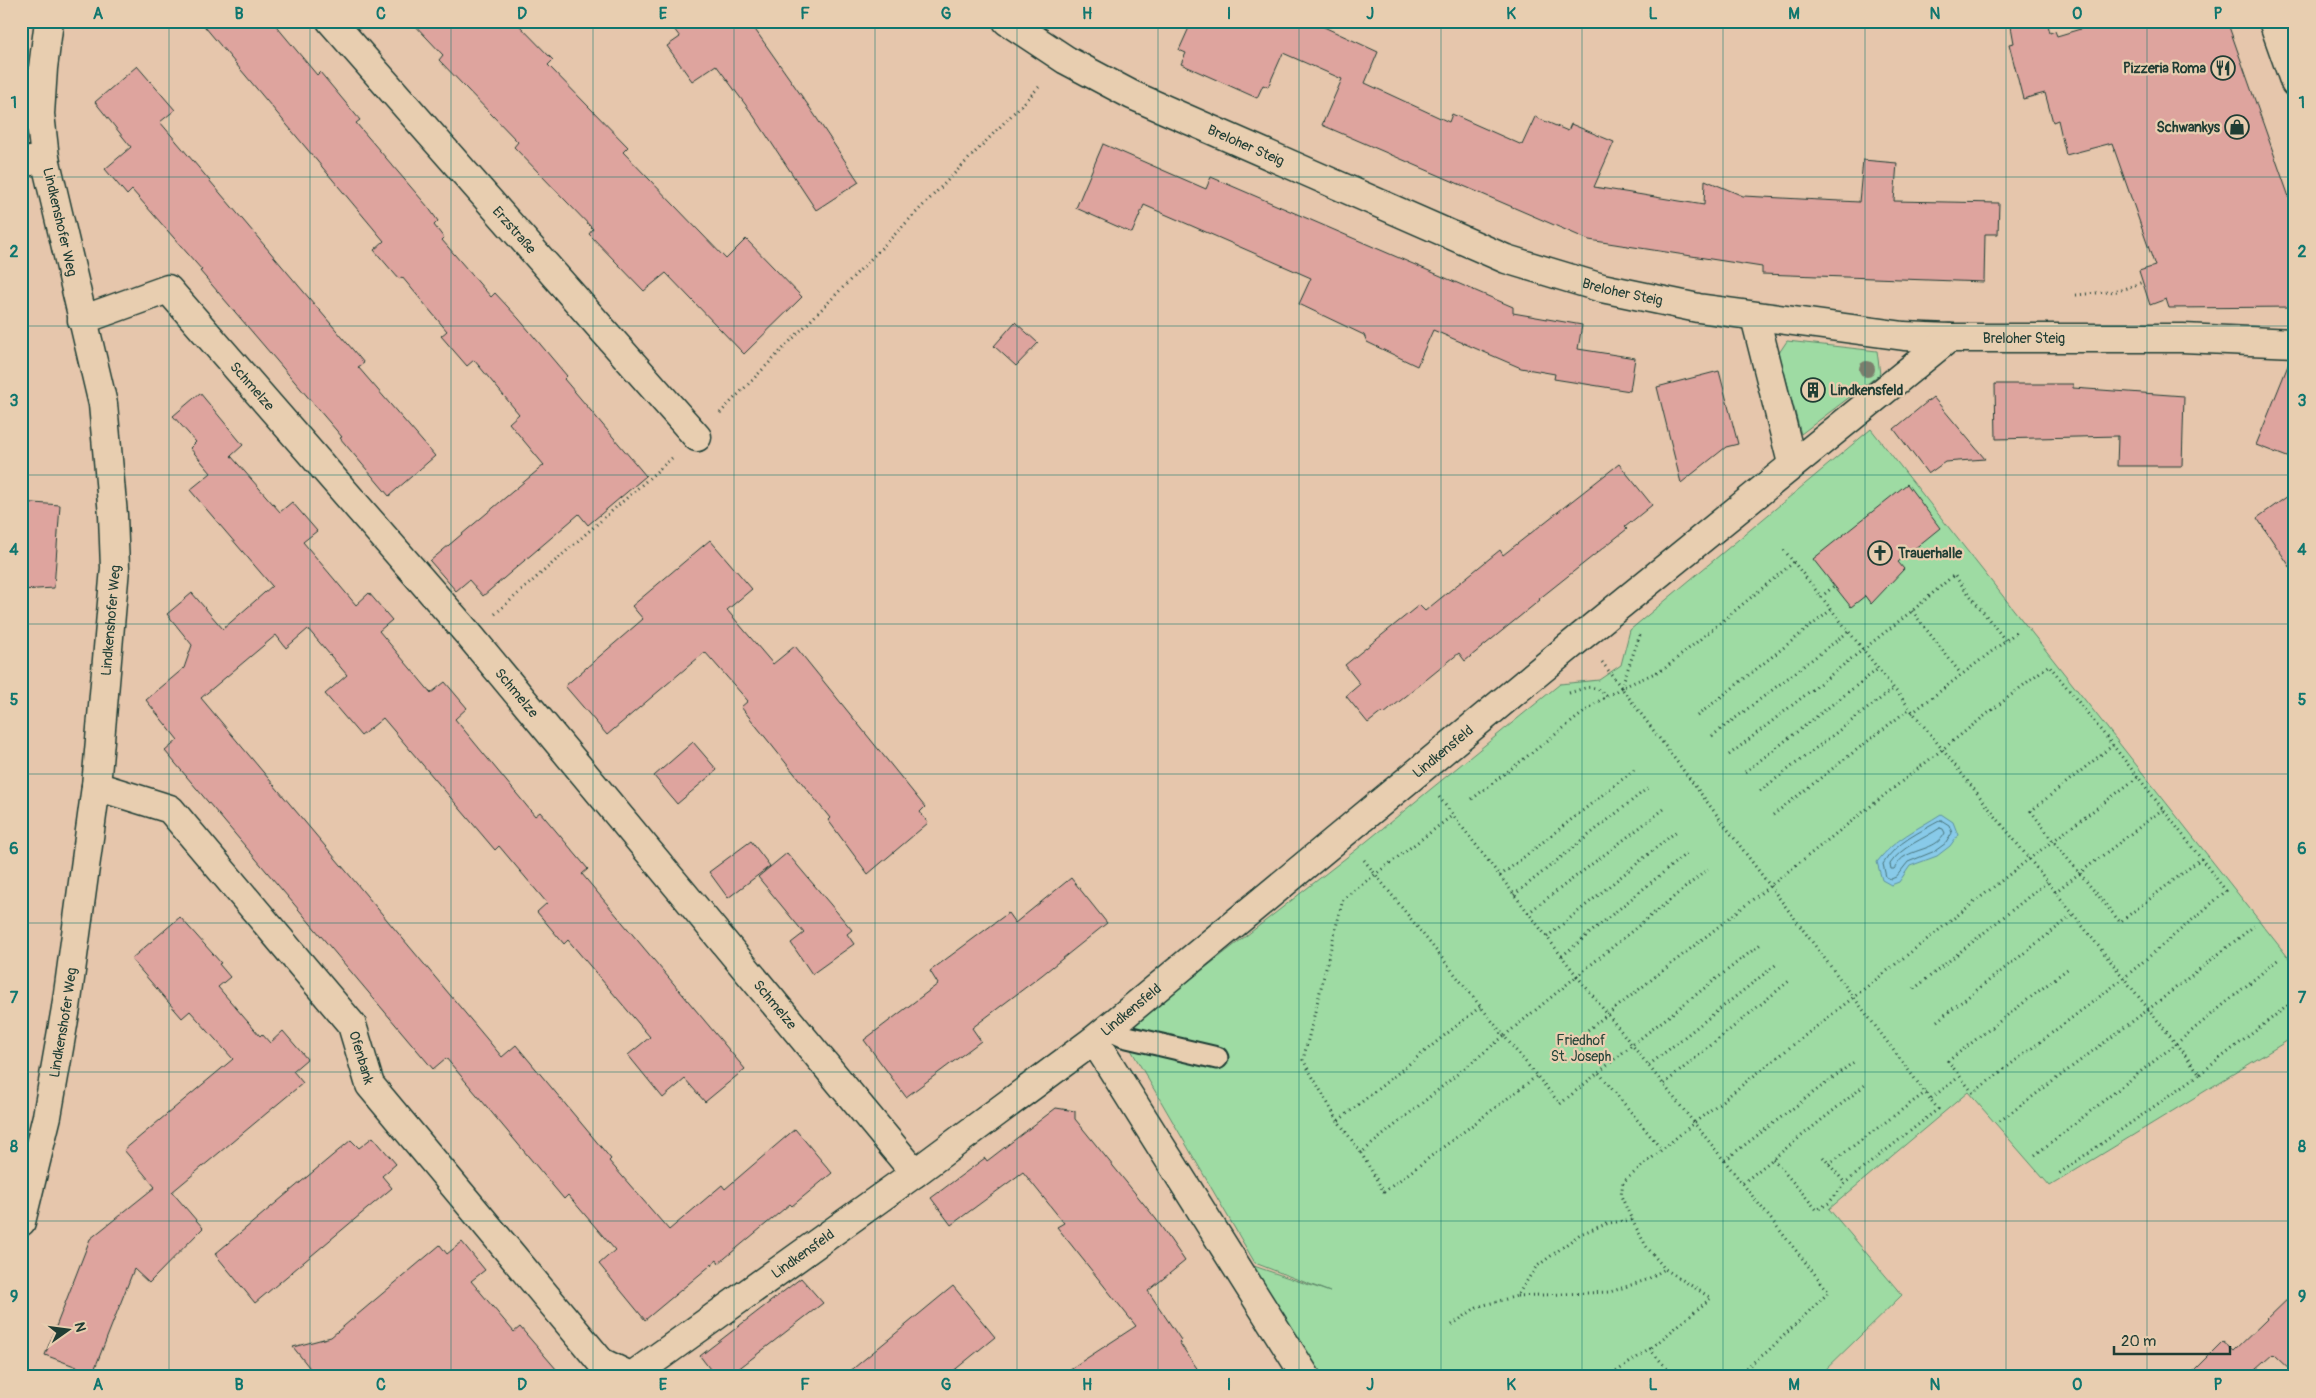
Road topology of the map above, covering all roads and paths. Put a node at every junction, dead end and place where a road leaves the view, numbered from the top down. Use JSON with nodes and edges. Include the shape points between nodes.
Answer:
{"nodes":[{"id":1,"x":49,"y":21,"type":"edge"},
{"id":2,"x":331,"y":21,"type":"edge"},
{"id":3,"x":1007,"y":21,"type":"edge"},
{"id":4,"x":2273,"y":21,"type":"edge"},
{"id":5,"x":1066,"y":60,"type":"junction"},
{"id":6,"x":2295,"y":83,"type":"edge"},
{"id":7,"x":33,"y":161,"type":"edge"},
{"id":8,"x":2143,"y":282,"type":"dead end"},
{"id":9,"x":2076,"y":295,"type":"dead end"},
{"id":10,"x":1755,"y":317,"type":"junction"},
{"id":11,"x":82,"y":320,"type":"junction"},
{"id":12,"x":1949,"y":338,"type":"junction"},
{"id":13,"x":2295,"y":343,"type":"edge"},
{"id":14,"x":697,"y":437,"type":"junction"},
{"id":15,"x":1792,"y":463,"type":"junction"},
{"id":16,"x":1784,"y":550,"type":"dead end"},
{"id":17,"x":1794,"y":562,"type":"junction"},
{"id":18,"x":1834,"y":586,"type":"dead end"},
{"id":19,"x":1821,"y":597,"type":"junction"},
{"id":20,"x":1832,"y":610,"type":"junction"},
{"id":21,"x":1912,"y":611,"type":"junction"},
{"id":22,"x":2018,"y":631,"type":"dead end"},
{"id":23,"x":1848,"y":632,"type":"junction"},
{"id":24,"x":1640,"y":634,"type":"dead end"},
{"id":25,"x":470,"y":636,"type":"junction"},
{"id":26,"x":1582,"y":636,"type":"junction"},
{"id":27,"x":2005,"y":640,"type":"junction"},
{"id":28,"x":1862,"y":650,"type":"junction"},
{"id":29,"x":1878,"y":669,"type":"junction"},
{"id":30,"x":1961,"y":674,"type":"junction"},
{"id":31,"x":1621,"y":688,"type":"junction"},
{"id":32,"x":1893,"y":689,"type":"junction"},
{"id":33,"x":1562,"y":695,"type":"dead end"},
{"id":34,"x":1607,"y":696,"type":"junction"},
{"id":35,"x":1911,"y":711,"type":"junction"},
{"id":36,"x":1697,"y":716,"type":"dead end"},
{"id":37,"x":1712,"y":736,"type":"dead end"},
{"id":38,"x":2113,"y":745,"type":"junction"},
{"id":39,"x":1942,"y":750,"type":"junction"},
{"id":40,"x":1728,"y":755,"type":"dead end"},
{"id":41,"x":1634,"y":770,"type":"dead end"},
{"id":42,"x":1745,"y":772,"type":"dead end"},
{"id":43,"x":2138,"y":777,"type":"junction"},
{"id":44,"x":96,"y":786,"type":"junction"},
{"id":45,"x":1649,"y":787,"type":"dead end"},
{"id":46,"x":1760,"y":791,"type":"dead end"},
{"id":47,"x":1436,"y":793,"type":"dead end"},
{"id":48,"x":1472,"y":799,"type":"dead end"},
{"id":49,"x":1664,"y":809,"type":"dead end"},
{"id":50,"x":2163,"y":809,"type":"junction"},
{"id":51,"x":1452,"y":815,"type":"junction"},
{"id":52,"x":1773,"y":815,"type":"dead end"},
{"id":53,"x":1678,"y":830,"type":"dead end"},
{"id":54,"x":1343,"y":834,"type":"junction"},
{"id":55,"x":2053,"y":842,"type":"junction"},
{"id":56,"x":1688,"y":852,"type":"dead end"},
{"id":57,"x":2202,"y":858,"type":"junction"},
{"id":58,"x":2030,"y":859,"type":"junction"},
{"id":59,"x":1708,"y":869,"type":"dead end"},
{"id":60,"x":2078,"y":873,"type":"junction"},
{"id":61,"x":1375,"y":874,"type":"junction"},
{"id":62,"x":1500,"y":876,"type":"junction"},
{"id":63,"x":2047,"y":882,"type":"junction"},
{"id":64,"x":1770,"y":886,"type":"junction"},
{"id":65,"x":2055,"y":892,"type":"junction"},
{"id":66,"x":1514,"y":895,"type":"junction"},
{"id":67,"x":1528,"y":913,"type":"junction"},
{"id":68,"x":2073,"y":915,"type":"junction"},
{"id":69,"x":2254,"y":926,"type":"dead end"},
{"id":70,"x":1547,"y":937,"type":"junction"},
{"id":71,"x":1762,"y":943,"type":"dead end"},
{"id":72,"x":1562,"y":956,"type":"junction"},
{"id":73,"x":2280,"y":958,"type":"dead end"},
{"id":74,"x":1778,"y":963,"type":"dead end"},
{"id":75,"x":2070,"y":967,"type":"dead end"},
{"id":76,"x":1576,"y":976,"type":"junction"},
{"id":77,"x":2124,"y":978,"type":"junction"},
{"id":78,"x":1789,"y":981,"type":"dead end"},
{"id":79,"x":1914,"y":989,"type":"dead end"},
{"id":80,"x":1855,"y":998,"type":"junction"},
{"id":81,"x":2295,"y":1000,"type":"edge"},
{"id":82,"x":1480,"y":1007,"type":"junction"},
{"id":83,"x":2149,"y":1009,"type":"junction"},
{"id":84,"x":1607,"y":1014,"type":"junction"},
{"id":85,"x":1937,"y":1020,"type":"dead end"},
{"id":86,"x":1584,"y":1033,"type":"dead end"},
{"id":87,"x":1100,"y":1034,"type":"junction"},
{"id":88,"x":1504,"y":1036,"type":"junction"},
{"id":89,"x":2176,"y":1043,"type":"junction"},
{"id":90,"x":1632,"y":1045,"type":"junction"},
{"id":91,"x":1217,"y":1058,"type":"dead end"},
{"id":92,"x":1855,"y":1061,"type":"dead end"},
{"id":93,"x":1649,"y":1065,"type":"junction"},
{"id":94,"x":1599,"y":1072,"type":"junction"},
{"id":95,"x":2200,"y":1074,"type":"junction"},
{"id":96,"x":1537,"y":1076,"type":"junction"},
{"id":97,"x":1959,"y":1077,"type":"junction"},
{"id":98,"x":1664,"y":1084,"type":"junction"},
{"id":99,"x":1865,"y":1085,"type":"dead end"},
{"id":100,"x":1926,"y":1092,"type":"junction"},
{"id":101,"x":1930,"y":1098,"type":"junction"},
{"id":102,"x":1338,"y":1121,"type":"junction"},
{"id":103,"x":2000,"y":1121,"type":"dead end"},
{"id":104,"x":1694,"y":1123,"type":"junction"},
{"id":105,"x":1662,"y":1150,"type":"junction"},
{"id":106,"x":1361,"y":1153,"type":"junction"},
{"id":107,"x":2035,"y":1155,"type":"dead end"},
{"id":108,"x":1823,"y":1157,"type":"dead end"},
{"id":109,"x":1773,"y":1159,"type":"junction"},
{"id":110,"x":1725,"y":1160,"type":"junction"},
{"id":111,"x":1829,"y":1164,"type":"junction"},
{"id":112,"x":914,"y":1173,"type":"junction"},
{"id":113,"x":2058,"y":1174,"type":"dead end"},
{"id":114,"x":1743,"y":1183,"type":"junction"},
{"id":115,"x":1845,"y":1183,"type":"junction"},
{"id":116,"x":1632,"y":1220,"type":"junction"},
{"id":117,"x":21,"y":1222,"type":"edge"},
{"id":118,"x":1665,"y":1269,"type":"junction"},
{"id":119,"x":1517,"y":1296,"type":"junction"},
{"id":120,"x":1452,"y":1324,"type":"dead end"},
{"id":121,"x":1650,"y":1349,"type":"junction"},
{"id":122,"x":632,"y":1377,"type":"edge"},
{"id":123,"x":1306,"y":1377,"type":"edge"},
{"id":124,"x":1608,"y":1377,"type":"edge"},
{"id":125,"x":1674,"y":1377,"type":"edge"},
{"id":126,"x":1734,"y":1377,"type":"edge"}],
"edges":[{"from":1,"to":7,"type":"street","name":"Lindkenshofer Weg"},
{"from":2,"to":14,"type":"street","name":"Erzstraße"},
{"from":3,"to":5,"type":"street","name":"Breloher Steig"},
{"from":4,"to":6,"type":"street"},
{"from":5,"to":10,"type":"street","name":"Breloher Steig","via":[[1132,95],[1506,259],[1602,288]]},
{"from":5,"to":14,"type":"path"},
{"from":7,"to":11,"type":"street","name":"Lindkenshofer Weg"},
{"from":8,"to":9,"type":"path","via":[[2118,290]]},
{"from":10,"to":12,"type":"street","name":"Breloher Steig"},
{"from":10,"to":15,"type":"street"},
{"from":11,"to":25,"type":"street","name":"Schmelze","via":[[168,290]]},
{"from":11,"to":44,"type":"street","name":"Lindkenshofer Weg","via":[[103,404],[114,515],[112,615]]},
{"from":12,"to":13,"type":"street","name":"Breloher Steig","via":[[2183,338]]},
{"from":12,"to":15,"type":"street","name":"Lindkensfeld"},
{"from":14,"to":25,"type":"path"},
{"from":15,"to":26,"type":"street","name":"Lindkensfeld"},
{"from":16,"to":17,"type":"path"},
{"from":17,"to":19,"type":"path"},
{"from":17,"to":31,"type":"path","via":[[1664,669]]},
{"from":18,"to":19,"type":"path"},
{"from":19,"to":20,"type":"path"},
{"from":20,"to":23,"type":"path"},
{"from":20,"to":36,"type":"path"},
{"from":21,"to":27,"type":"path","via":[[1954,575]]},
{"from":21,"to":28,"type":"path"},
{"from":21,"to":30,"type":"path"},
{"from":22,"to":27,"type":"path"},
{"from":23,"to":28,"type":"path"},
{"from":23,"to":37,"type":"path"},
{"from":24,"to":31,"type":"path"},
{"from":25,"to":112,"type":"street","name":"Schmelze"},
{"from":26,"to":31,"type":"path"},
{"from":26,"to":54,"type":"street","name":"Lindkensfeld"},
{"from":27,"to":30,"type":"path"},
{"from":28,"to":29,"type":"path"},
{"from":28,"to":40,"type":"path"},
{"from":29,"to":32,"type":"path"},
{"from":29,"to":42,"type":"path"},
{"from":30,"to":35,"type":"path"},
{"from":31,"to":34,"type":"path"},
{"from":31,"to":64,"type":"path"},
{"from":32,"to":35,"type":"path"},
{"from":32,"to":46,"type":"path"},
{"from":33,"to":34,"type":"path","via":[[1589,687],[1597,688]]},
{"from":34,"to":48,"type":"path"},
{"from":35,"to":39,"type":"path"},
{"from":35,"to":52,"type":"path"},
{"from":38,"to":39,"type":"path","via":[[2049,665]]},
{"from":38,"to":43,"type":"path"},
{"from":38,"to":55,"type":"path","via":[[2031,811]]},
{"from":39,"to":58,"type":"path"},
{"from":39,"to":64,"type":"path"},
{"from":41,"to":62,"type":"path"},
{"from":43,"to":50,"type":"path"},
{"from":43,"to":55,"type":"path"},
{"from":44,"to":117,"type":"street","name":"Lindkenshofer Weg","via":[[47,1116]]},
{"from":44,"to":122,"type":"street","name":"Ofenbank","via":[[170,809],[352,1026],[370,1085],[601,1362]]},
{"from":45,"to":66,"type":"path"},
{"from":47,"to":51,"type":"path"},
{"from":49,"to":67,"type":"path"},
{"from":50,"to":57,"type":"path"},
{"from":50,"to":60,"type":"path"},
{"from":51,"to":61,"type":"path"},
{"from":51,"to":62,"type":"path"},
{"from":53,"to":70,"type":"path"},
{"from":54,"to":61,"type":"path"},
{"from":54,"to":87,"type":"street","name":"Lindkensfeld"},
{"from":55,"to":58,"type":"path"},
{"from":55,"to":60,"type":"path"},
{"from":56,"to":72,"type":"path"},
{"from":57,"to":60,"type":"path","via":[[2120,922]]},
{"from":57,"to":77,"type":"path","via":[[2226,891]]},
{"from":58,"to":63,"type":"path"},
{"from":58,"to":80,"type":"path"},
{"from":59,"to":76,"type":"path"},
{"from":60,"to":65,"type":"path"},
{"from":61,"to":82,"type":"path"},
{"from":61,"to":102,"type":"path","via":[[1343,900],[1303,1060]]},
{"from":62,"to":66,"type":"path"},
{"from":63,"to":65,"type":"path"},
{"from":63,"to":79,"type":"path"},
{"from":64,"to":80,"type":"path"},
{"from":64,"to":84,"type":"path"},
{"from":65,"to":68,"type":"path"},
{"from":66,"to":67,"type":"path"},
{"from":67,"to":70,"type":"path"},
{"from":68,"to":77,"type":"path"},
{"from":68,"to":85,"type":"path"},
{"from":69,"to":83,"type":"path"},
{"from":70,"to":72,"type":"path"},
{"from":71,"to":90,"type":"path"},
{"from":72,"to":76,"type":"path"},
{"from":73,"to":89,"type":"path"},
{"from":74,"to":93,"type":"path"},
{"from":75,"to":97,"type":"path","via":[[1948,1061]]},
{"from":76,"to":84,"type":"path"},
{"from":76,"to":88,"type":"path"},
{"from":77,"to":83,"type":"path"},
{"from":77,"to":97,"type":"path","via":[[1973,1093]]},
{"from":78,"to":98,"type":"path"},
{"from":80,"to":100,"type":"path"},
{"from":80,"to":104,"type":"path"},
{"from":81,"to":95,"type":"path"},
{"from":82,"to":88,"type":"path"},
{"from":82,"to":102,"type":"path"},
{"from":83,"to":89,"type":"path"},
{"from":83,"to":103,"type":"path"},
{"from":84,"to":86,"type":"path"},
{"from":84,"to":90,"type":"path"},
{"from":87,"to":91,"type":"lane","via":[[1123,1036]]},
{"from":87,"to":112,"type":"street","name":"Lindkensfeld"},
{"from":87,"to":123,"type":"street","name":"Lindkensfeld"},
{"from":88,"to":96,"type":"path"},
{"from":88,"to":106,"type":"path"},
{"from":89,"to":95,"type":"path"},
{"from":89,"to":107,"type":"path"},
{"from":90,"to":93,"type":"path"},
{"from":90,"to":94,"type":"path"},
{"from":92,"to":110,"type":"path"},
{"from":93,"to":98,"type":"path"},
{"from":94,"to":96,"type":"path","via":[[1560,1104]]},
{"from":94,"to":105,"type":"path"},
{"from":95,"to":113,"type":"path"},
{"from":96,"to":106,"type":"path","via":[[1384,1192]]},
{"from":97,"to":101,"type":"path"},
{"from":98,"to":104,"type":"path"},
{"from":99,"to":109,"type":"path"},
{"from":100,"to":101,"type":"path"},
{"from":100,"to":111,"type":"path"},
{"from":101,"to":115,"type":"path","via":[[1938,1109]]},
{"from":102,"to":106,"type":"path"},
{"from":104,"to":105,"type":"path"},
{"from":104,"to":110,"type":"path"},
{"from":105,"to":116,"type":"path","via":[[1622,1182],[1621,1196]]},
{"from":108,"to":111,"type":"path"},
{"from":109,"to":114,"type":"path"},
{"from":109,"to":115,"type":"path","via":[[1817,1210],[1829,1203]]},
{"from":110,"to":114,"type":"path"},
{"from":111,"to":115,"type":"path"},
{"from":112,"to":122,"type":"street","name":"Lindkensfeld"},
{"from":114,"to":126,"type":"path","via":[[1829,1292],[1768,1351]]},
{"from":116,"to":118,"type":"path","via":[[1646,1246]]},
{"from":116,"to":119,"type":"path","via":[[1609,1223],[1580,1234],[1536,1266]]},
{"from":118,"to":119,"type":"path","via":[[1646,1280],[1610,1292]]},
{"from":118,"to":121,"type":"path","via":[[1711,1298]]},
{"from":119,"to":120,"type":"path","via":[[1477,1307]]},
{"from":121,"to":124,"type":"path"},
{"from":121,"to":125,"type":"path"}]}
